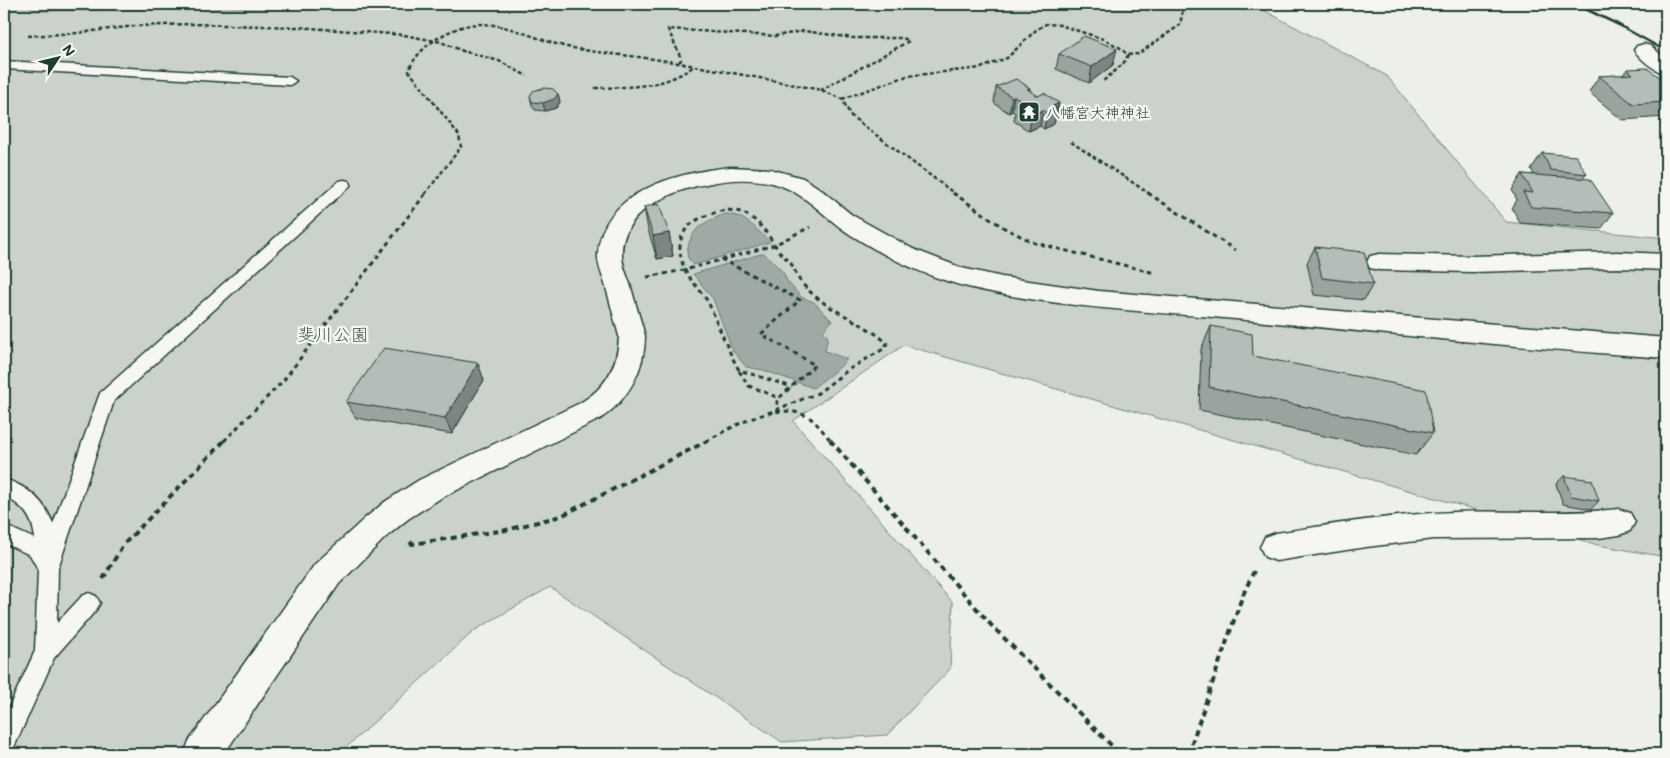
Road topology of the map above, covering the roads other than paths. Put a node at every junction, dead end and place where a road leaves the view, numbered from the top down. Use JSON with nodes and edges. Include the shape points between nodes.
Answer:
{"nodes":[{"id":1,"x":1644,"y":50,"type":"dead end"},
{"id":2,"x":4,"y":65,"type":"edge"},
{"id":3,"x":63,"y":68,"type":"junction"},
{"id":4,"x":1666,"y":68,"type":"edge"},
{"id":5,"x":4,"y":70,"type":"edge"},
{"id":6,"x":290,"y":81,"type":"dead end"},
{"id":7,"x":344,"y":184,"type":"dead end"},
{"id":8,"x":1379,"y":262,"type":"dead end"},
{"id":9,"x":1666,"y":262,"type":"edge"},
{"id":10,"x":1666,"y":348,"type":"edge"},
{"id":11,"x":4,"y":488,"type":"edge"},
{"id":12,"x":1619,"y":522,"type":"dead end"},
{"id":13,"x":8,"y":541,"type":"edge"},
{"id":14,"x":1276,"y":547,"type":"road end"},
{"id":15,"x":48,"y":568,"type":"junction"},
{"id":16,"x":89,"y":604,"type":"dead end"},
{"id":17,"x":46,"y":652,"type":"junction"},
{"id":18,"x":4,"y":744,"type":"edge"},
{"id":19,"x":202,"y":754,"type":"edge"}],
"edges":[{"from":1,"to":4,"type":"street"},
{"from":2,"to":3,"type":"lane"},
{"from":3,"to":5,"type":"lane"},
{"from":3,"to":6,"type":"lane"},
{"from":7,"to":15,"type":"lane","via":[[106,398]]},
{"from":8,"to":9,"type":"street"},
{"from":10,"to":19,"type":"street","via":[[1308,319],[1042,293],[968,279],[920,263],[841,218],[819,198],[794,183],[758,174],[707,176],[645,199],[615,226],[610,258],[633,346],[624,374],[606,400],[590,411],[430,489],[385,521],[327,574]]},
{"from":11,"to":15,"type":"lane","via":[[39,511],[44,522]]},
{"from":12,"to":14,"type":"street","via":[[1590,526],[1456,525],[1413,528]]},
{"from":13,"to":15,"type":"lane","via":[[37,549]]},
{"from":15,"to":17,"type":"lane"},
{"from":16,"to":17,"type":"lane"},
{"from":17,"to":18,"type":"lane"}]}
